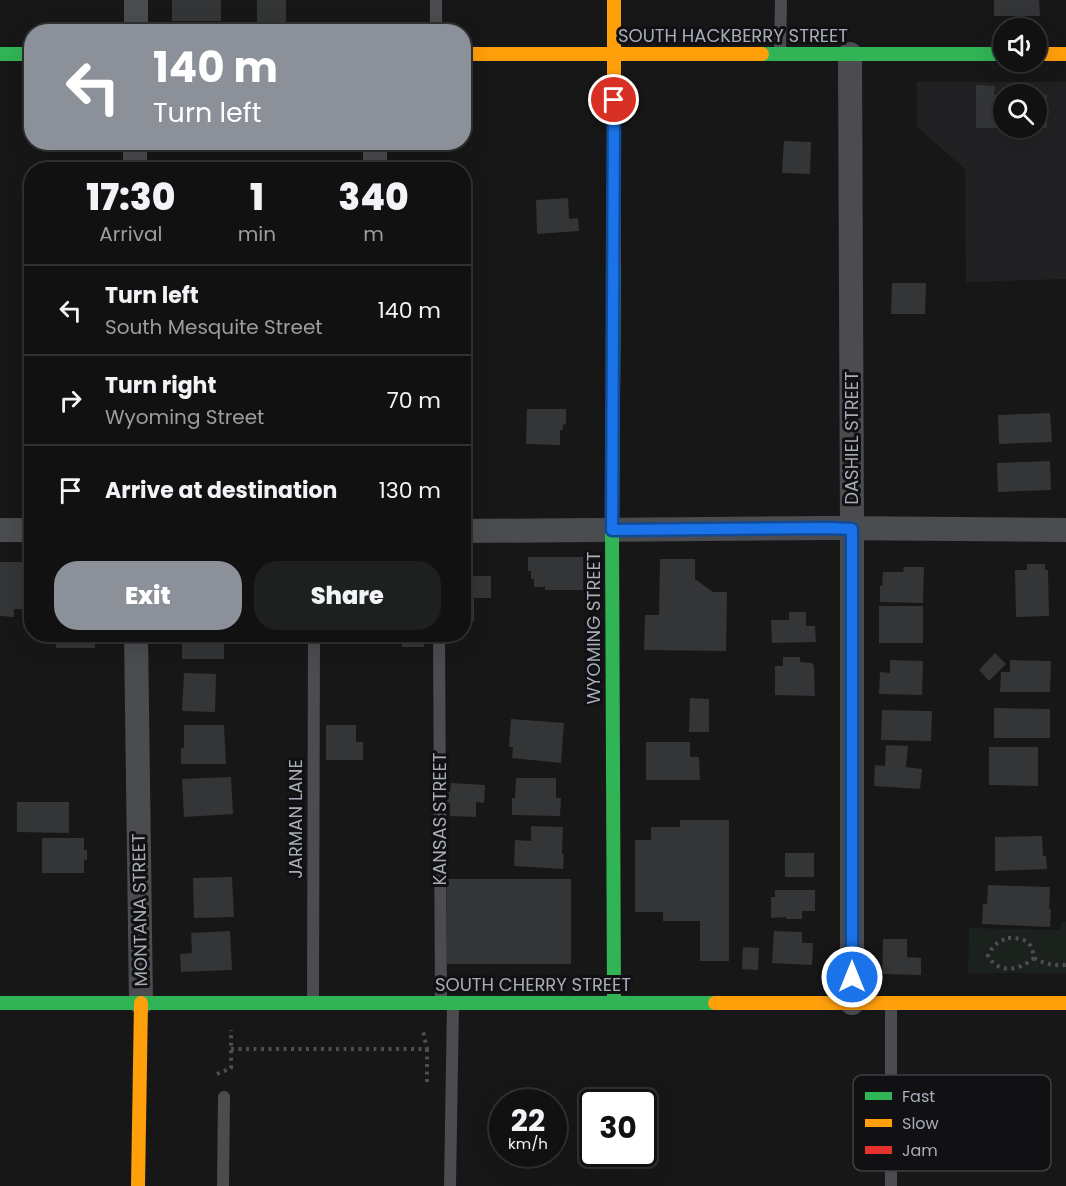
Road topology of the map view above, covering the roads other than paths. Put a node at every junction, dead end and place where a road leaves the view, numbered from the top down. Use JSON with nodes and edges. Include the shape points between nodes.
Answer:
{"nodes":[{"id":1,"x":136,"y":0,"type":"edge"},
{"id":2,"x":436,"y":0,"type":"edge"},
{"id":3,"x":614,"y":0,"type":"edge"},
{"id":4,"x":781,"y":0,"type":"edge"},
{"id":5,"x":136,"y":24,"type":"edge"},
{"id":6,"x":436,"y":24,"type":"edge"},
{"id":7,"x":0,"y":54,"type":"edge"},
{"id":8,"x":24,"y":54,"type":"edge"},
{"id":9,"x":471,"y":54,"type":"edge"},
{"id":10,"x":614,"y":54,"type":"junction"},
{"id":11,"x":780,"y":54,"type":"junction"},
{"id":12,"x":850,"y":54,"type":"junction"},
{"id":13,"x":993,"y":54,"type":"edge"},
{"id":14,"x":1047,"y":54,"type":"edge"},
{"id":15,"x":1066,"y":54,"type":"edge"},
{"id":16,"x":852,"y":529,"type":"junction"},
{"id":17,"x":0,"y":530,"type":"edge"},
{"id":18,"x":24,"y":530,"type":"edge"},
{"id":19,"x":612,"y":530,"type":"junction"},
{"id":20,"x":1066,"y":530,"type":"edge"},
{"id":21,"x":471,"y":531,"type":"edge"},
{"id":22,"x":136,"y":642,"type":"edge"},
{"id":23,"x":314,"y":642,"type":"edge"},
{"id":24,"x":439,"y":642,"type":"edge"},
{"id":25,"x":0,"y":1003,"type":"edge"},
{"id":26,"x":141,"y":1003,"type":"junction"},
{"id":27,"x":313,"y":1003,"type":"junction"},
{"id":28,"x":447,"y":1003,"type":"junction"},
{"id":29,"x":614,"y":1003,"type":"junction"},
{"id":30,"x":852,"y":1003,"type":"junction"},
{"id":31,"x":891,"y":1003,"type":"junction"},
{"id":32,"x":1066,"y":1003,"type":"edge"},
{"id":33,"x":891,"y":1075,"type":"edge"},
{"id":34,"x":224,"y":1097,"type":"dead end"},
{"id":35,"x":138,"y":1186,"type":"edge"},
{"id":36,"x":223,"y":1186,"type":"edge"},
{"id":37,"x":450,"y":1186,"type":"edge"}],
"edges":[{"from":1,"to":5,"type":"street"},
{"from":2,"to":6,"type":"lane"},
{"from":3,"to":10,"type":"street","name":"WYOMING STREET"},
{"from":4,"to":11,"type":"lane"},
{"from":7,"to":8,"type":"street"},
{"from":9,"to":10,"type":"street","name":"SOUTH HACKBERRY STREET"},
{"from":10,"to":11,"type":"street","name":"SOUTH HACKBERRY STREET"},
{"from":10,"to":19,"type":"street","name":"WYOMING STREET"},
{"from":11,"to":12,"type":"street","name":"SOUTH HACKBERRY STREET"},
{"from":12,"to":13,"type":"street","name":"SOUTH HACKBERRY STREET"},
{"from":12,"to":16,"type":"street","name":"DASHIEL STREET"},
{"from":14,"to":15,"type":"street"},
{"from":16,"to":19,"type":"street"},
{"from":16,"to":20,"type":"street"},
{"from":16,"to":30,"type":"street","name":"DASHIEL STREET"},
{"from":17,"to":18,"type":"street"},
{"from":19,"to":21,"type":"street"},
{"from":19,"to":29,"type":"street","name":"WYOMING STREET"},
{"from":22,"to":26,"type":"street","name":"MONTANA STREET"},
{"from":23,"to":27,"type":"lane","name":"JARMAN LANE"},
{"from":24,"to":28,"type":"lane","name":"KANSAS STREET"},
{"from":25,"to":26,"type":"street","name":"SOUTH CHERRY STREET"},
{"from":26,"to":27,"type":"street","name":"SOUTH CHERRY STREET"},
{"from":26,"to":35,"type":"street","name":"MONTANA STREET"},
{"from":27,"to":28,"type":"street","name":"SOUTH CHERRY STREET"},
{"from":28,"to":29,"type":"street","name":"SOUTH CHERRY STREET"},
{"from":28,"to":37,"type":"lane","name":"KANSAS STREET"},
{"from":29,"to":30,"type":"street","name":"SOUTH CHERRY STREET"},
{"from":30,"to":31,"type":"street","name":"SOUTH CHERRY STREET"},
{"from":31,"to":32,"type":"street","name":"SOUTH CHERRY STREET"},
{"from":31,"to":33,"type":"lane"},
{"from":34,"to":36,"type":"lane"}]}
